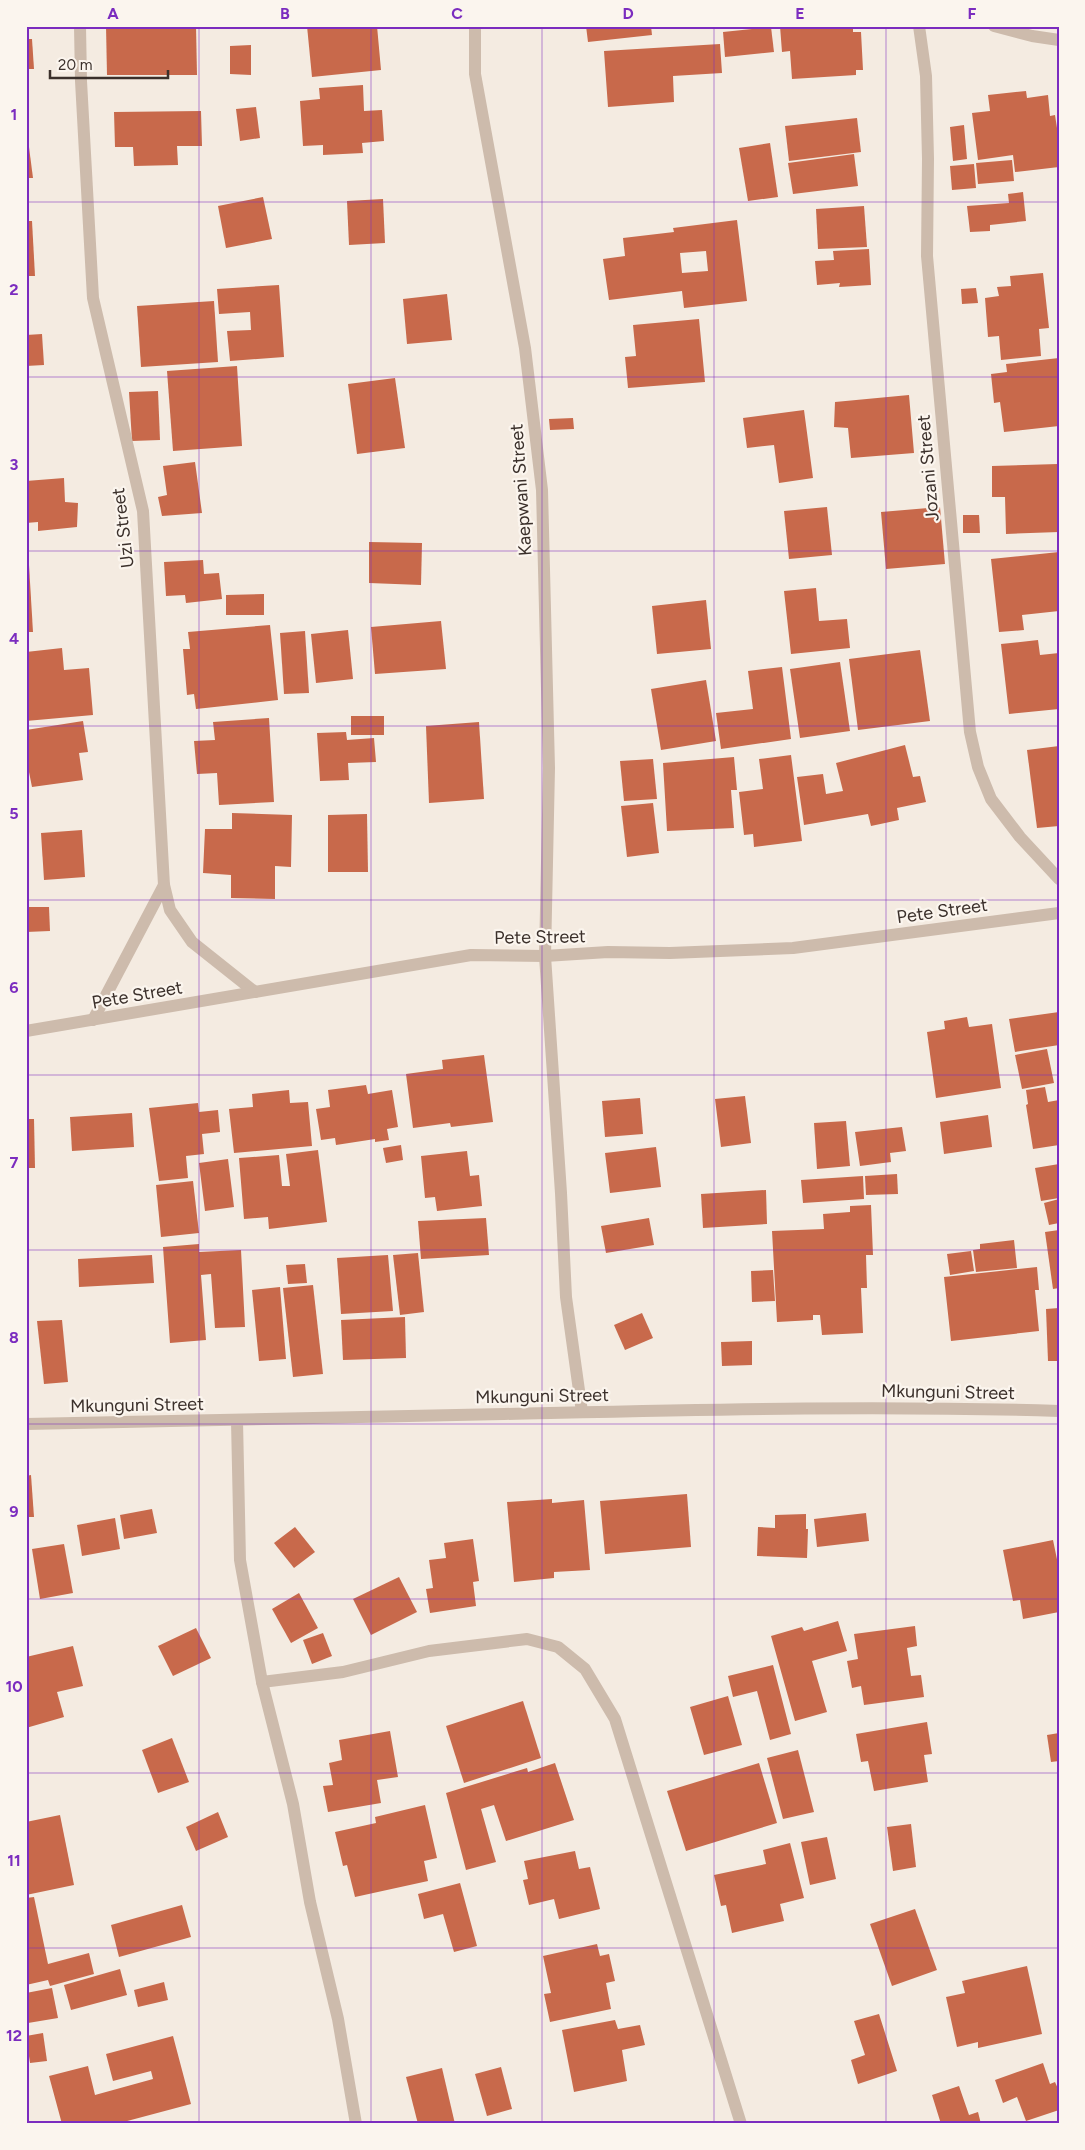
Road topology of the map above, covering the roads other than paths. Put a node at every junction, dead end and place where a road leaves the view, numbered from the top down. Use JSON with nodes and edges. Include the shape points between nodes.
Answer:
{"nodes":[{"id":1,"x":80,"y":26,"type":"edge"},
{"id":2,"x":475,"y":26,"type":"edge"},
{"id":3,"x":919,"y":26,"type":"edge"},
{"id":4,"x":994,"y":26,"type":"edge"},
{"id":5,"x":1059,"y":40,"type":"edge"},
{"id":6,"x":1059,"y":879,"type":"edge"},
{"id":7,"x":164,"y":886,"type":"junction"},
{"id":8,"x":1059,"y":913,"type":"edge"},
{"id":9,"x":545,"y":956,"type":"junction"},
{"id":10,"x":255,"y":992,"type":"junction"},
{"id":11,"x":93,"y":1020,"type":"junction"},
{"id":12,"x":26,"y":1032,"type":"edge"},
{"id":13,"x":582,"y":1412,"type":"junction"},
{"id":14,"x":1059,"y":1412,"type":"edge"},
{"id":15,"x":237,"y":1421,"type":"junction"},
{"id":16,"x":26,"y":1424,"type":"edge"},
{"id":17,"x":262,"y":1682,"type":"junction"},
{"id":18,"x":356,"y":2124,"type":"edge"},
{"id":19,"x":741,"y":2124,"type":"edge"}],
"edges":[{"from":1,"to":7,"type":"street","name":"Uzi Street","via":[[93,298],[143,510]]},
{"from":2,"to":9,"type":"street","name":"Kaepwani Street","via":[[474,74],[525,348],[542,490],[549,768]]},
{"from":3,"to":6,"type":"street","name":"Jozani Street","via":[[926,76],[927,256],[970,732],[978,767],[991,799],[1020,837]]},
{"from":4,"to":5,"type":"street"},
{"from":7,"to":10,"type":"street","name":"Uzi Street","via":[[170,910],[192,942]]},
{"from":7,"to":11,"type":"street"},
{"from":8,"to":9,"type":"street","name":"Pete Street","via":[[793,948]]},
{"from":9,"to":10,"type":"street","name":"Pete Street","via":[[471,955]]},
{"from":9,"to":13,"type":"street","name":"Kaepwani Street","via":[[566,1297]]},
{"from":10,"to":11,"type":"street","name":"Pete Street"},
{"from":11,"to":12,"type":"street","name":"Pete Street"},
{"from":13,"to":14,"type":"street","name":"Mkunguni Street","via":[[944,1408]]},
{"from":13,"to":15,"type":"street","name":"Mkunguni Street"},
{"from":15,"to":16,"type":"street","name":"Mkunguni Street"},
{"from":15,"to":17,"type":"street","via":[[240,1560]]},
{"from":17,"to":18,"type":"street","via":[[338,2019]]},
{"from":17,"to":19,"type":"street","via":[[344,1672],[429,1651],[527,1639],[558,1647],[585,1669],[615,1719]]}]}
